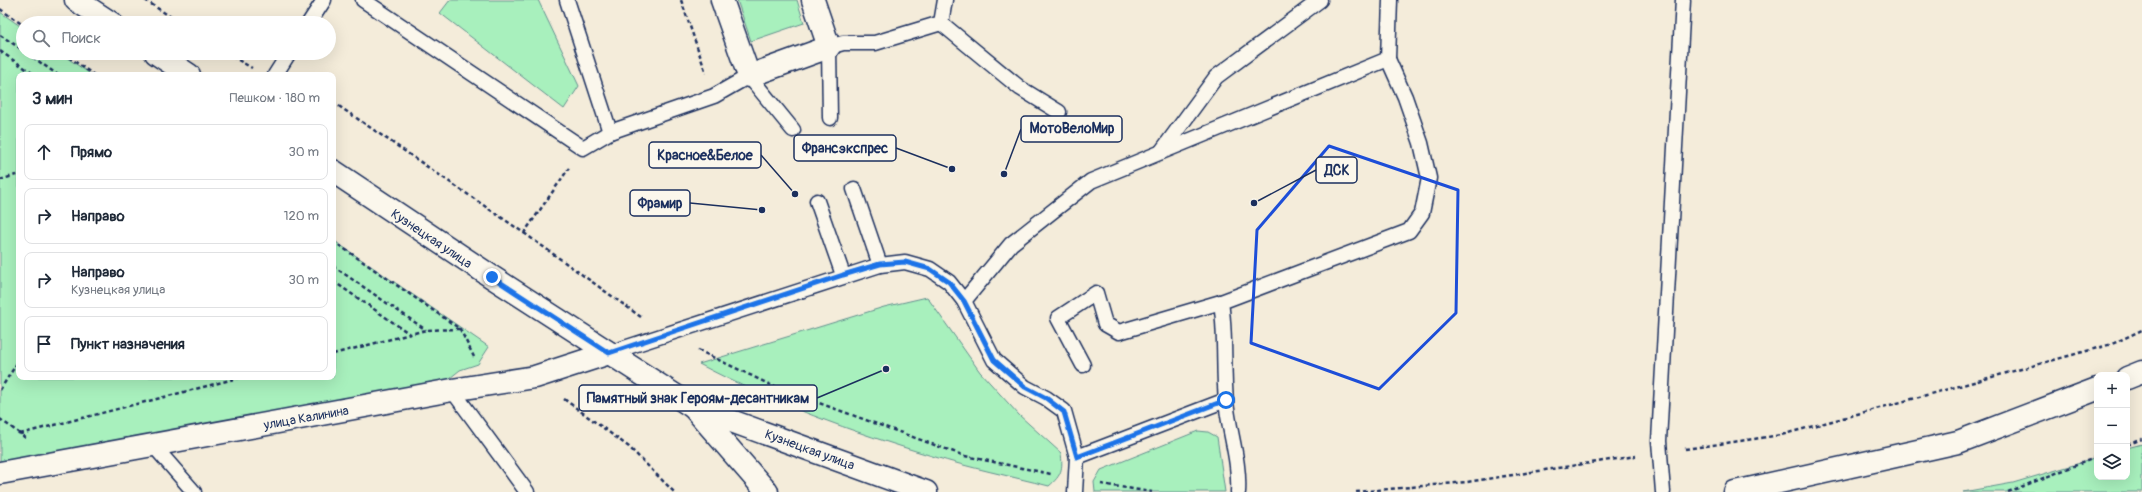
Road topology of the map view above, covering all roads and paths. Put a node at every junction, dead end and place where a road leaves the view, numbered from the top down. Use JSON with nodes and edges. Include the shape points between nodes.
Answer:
{"nodes":[{"id":1,"x":76,"y":0,"type":"edge"},
{"id":2,"x":145,"y":0,"type":"edge"},
{"id":3,"x":324,"y":0,"type":"edge"},
{"id":4,"x":363,"y":0,"type":"edge"},
{"id":5,"x":567,"y":0,"type":"edge"},
{"id":6,"x":681,"y":0,"type":"edge"},
{"id":7,"x":722,"y":0,"type":"edge"},
{"id":8,"x":813,"y":0,"type":"edge"},
{"id":9,"x":945,"y":0,"type":"edge"},
{"id":10,"x":1320,"y":0,"type":"edge"},
{"id":11,"x":1390,"y":0,"type":"edge"},
{"id":12,"x":1684,"y":0,"type":"edge"},
{"id":13,"x":0,"y":10,"type":"edge"},
{"id":14,"x":100,"y":16,"type":"edge"},
{"id":15,"x":169,"y":16,"type":"edge"},
{"id":16,"x":314,"y":16,"type":"edge"},
{"id":17,"x":16,"y":21,"type":"edge"},
{"id":18,"x":941,"y":23,"type":"junction"},
{"id":19,"x":0,"y":34,"type":"edge"},
{"id":20,"x":16,"y":45,"type":"edge"},
{"id":21,"x":829,"y":46,"type":"junction"},
{"id":22,"x":0,"y":51,"type":"edge"},
{"id":23,"x":1388,"y":59,"type":"junction"},
{"id":24,"x":37,"y":60,"type":"edge"},
{"id":25,"x":72,"y":60,"type":"edge"},
{"id":26,"x":166,"y":60,"type":"edge"},
{"id":27,"x":285,"y":60,"type":"edge"},
{"id":28,"x":31,"y":72,"type":"edge"},
{"id":29,"x":54,"y":72,"type":"edge"},
{"id":30,"x":90,"y":72,"type":"edge"},
{"id":31,"x":184,"y":72,"type":"edge"},
{"id":32,"x":277,"y":72,"type":"edge"},
{"id":33,"x":749,"y":76,"type":"junction"},
{"id":34,"x":714,"y":96,"type":"junction"},
{"id":35,"x":336,"y":104,"type":"edge"},
{"id":36,"x":1059,"y":112,"type":"dead end"},
{"id":37,"x":830,"y":118,"type":"dead end"},
{"id":38,"x":793,"y":130,"type":"dead end"},
{"id":39,"x":610,"y":132,"type":"junction"},
{"id":40,"x":583,"y":148,"type":"junction"},
{"id":41,"x":1161,"y":152,"type":"junction"},
{"id":42,"x":336,"y":173,"type":"edge"},
{"id":43,"x":16,"y":175,"type":"edge"},
{"id":44,"x":0,"y":180,"type":"edge"},
{"id":45,"x":854,"y":189,"type":"dead end"},
{"id":46,"x":817,"y":201,"type":"dead end"},
{"id":47,"x":524,"y":233,"type":"junction"},
{"id":48,"x":336,"y":243,"type":"edge"},
{"id":49,"x":880,"y":264,"type":"junction"},
{"id":50,"x":336,"y":268,"type":"edge"},
{"id":51,"x":843,"y":275,"type":"junction"},
{"id":52,"x":336,"y":283,"type":"edge"},
{"id":53,"x":964,"y":301,"type":"junction"},
{"id":54,"x":1221,"y":302,"type":"junction"},
{"id":55,"x":426,"y":330,"type":"junction"},
{"id":56,"x":460,"y":330,"type":"junction"},
{"id":57,"x":2142,"y":330,"type":"edge"},
{"id":58,"x":410,"y":334,"type":"junction"},
{"id":59,"x":665,"y":334,"type":"junction"},
{"id":60,"x":336,"y":353,"type":"edge"},
{"id":61,"x":609,"y":353,"type":"junction"},
{"id":62,"x":478,"y":364,"type":"dead end"},
{"id":63,"x":16,"y":365,"type":"edge"},
{"id":64,"x":1083,"y":365,"type":"dead end"},
{"id":65,"x":535,"y":377,"type":"junction"},
{"id":66,"x":230,"y":380,"type":"edge"},
{"id":67,"x":0,"y":390,"type":"edge"},
{"id":68,"x":452,"y":390,"type":"junction"},
{"id":69,"x":2094,"y":390,"type":"edge"},
{"id":70,"x":1226,"y":400,"type":"junction"},
{"id":71,"x":693,"y":407,"type":"junction"},
{"id":72,"x":20,"y":434,"type":"dead end"},
{"id":73,"x":2142,"y":439,"type":"edge"},
{"id":74,"x":2130,"y":444,"type":"edge"},
{"id":75,"x":153,"y":445,"type":"junction"},
{"id":76,"x":1659,"y":453,"type":"junction"},
{"id":77,"x":1077,"y":457,"type":"junction"},
{"id":78,"x":2094,"y":458,"type":"edge"},
{"id":79,"x":0,"y":473,"type":"edge"},
{"id":80,"x":1076,"y":486,"type":"edge"},
{"id":81,"x":194,"y":492,"type":"edge"},
{"id":82,"x":527,"y":492,"type":"edge"},
{"id":83,"x":674,"y":492,"type":"edge"},
{"id":84,"x":767,"y":492,"type":"edge"},
{"id":85,"x":926,"y":492,"type":"edge"},
{"id":86,"x":1152,"y":492,"type":"edge"},
{"id":87,"x":1238,"y":492,"type":"edge"},
{"id":88,"x":1356,"y":492,"type":"edge"},
{"id":89,"x":1663,"y":492,"type":"edge"},
{"id":90,"x":1735,"y":492,"type":"edge"},
{"id":91,"x":2008,"y":492,"type":"edge"},
{"id":92,"x":2013,"y":492,"type":"edge"}],
"edges":[{"from":1,"to":14,"type":"main road"},
{"from":2,"to":15,"type":"path"},
{"from":3,"to":16,"type":"lane"},
{"from":4,"to":40,"type":"lane"},
{"from":5,"to":39,"type":"lane"},
{"from":6,"to":34,"type":"path"},
{"from":7,"to":33,"type":"main road"},
{"from":8,"to":21,"type":"main road"},
{"from":9,"to":18,"type":"lane"},
{"from":10,"to":41,"type":"lane","via":[[1216,77]]},
{"from":11,"to":23,"type":"lane"},
{"from":12,"to":76,"type":"lane"},
{"from":13,"to":17,"type":"path"},
{"from":18,"to":21,"type":"lane","via":[[875,43],[844,43]]},
{"from":18,"to":36,"type":"lane","via":[[1020,88]]},
{"from":19,"to":20,"type":"path"},
{"from":21,"to":33,"type":"main road"},
{"from":21,"to":37,"type":"lane"},
{"from":22,"to":28,"type":"path"},
{"from":23,"to":41,"type":"lane"},
{"from":23,"to":54,"type":"lane","via":[[1421,143],[1429,178],[1422,213],[1409,231]]},
{"from":24,"to":29,"type":"path"},
{"from":25,"to":30,"type":"path"},
{"from":26,"to":31,"type":"main road"},
{"from":27,"to":32,"type":"lane"},
{"from":33,"to":34,"type":"lane"},
{"from":33,"to":38,"type":"lane"},
{"from":34,"to":39,"type":"lane"},
{"from":35,"to":47,"type":"path"},
{"from":39,"to":40,"type":"lane"},
{"from":40,"to":47,"type":"path"},
{"from":41,"to":53,"type":"lane","via":[[1091,181],[1011,244]]},
{"from":42,"to":61,"type":"main road","name":"Кузнецкая улица"},
{"from":43,"to":44,"type":"path"},
{"from":45,"to":49,"type":"lane"},
{"from":46,"to":51,"type":"lane"},
{"from":47,"to":59,"type":"path"},
{"from":48,"to":56,"type":"path"},
{"from":49,"to":51,"type":"lane"},
{"from":49,"to":53,"type":"lane","via":[[905,262],[930,269],[949,282]]},
{"from":50,"to":55,"type":"path"},
{"from":51,"to":59,"type":"lane"},
{"from":52,"to":58,"type":"path"},
{"from":53,"to":77,"type":"lane","via":[[994,360],[1025,387],[1046,398],[1064,412]]},
{"from":54,"to":64,"type":"lane","via":[[1119,332],[1105,324],[1096,293],[1058,318]]},
{"from":54,"to":70,"type":"lane"},
{"from":55,"to":56,"type":"path"},
{"from":55,"to":58,"type":"path"},
{"from":56,"to":62,"type":"path"},
{"from":57,"to":76,"type":"path","via":[[2112,344],[1781,435]]},
{"from":58,"to":60,"type":"path"},
{"from":59,"to":61,"type":"lane"},
{"from":59,"to":80,"type":"path","via":[[775,387],[965,456]]},
{"from":61,"to":65,"type":"main road","name":"улица Калинина"},
{"from":61,"to":71,"type":"main road","name":"Кузнецкая улица"},
{"from":63,"to":67,"type":"path"},
{"from":65,"to":68,"type":"main road","name":"улица Калинина"},
{"from":65,"to":83,"type":"path","via":[[629,447]]},
{"from":66,"to":72,"type":"path"},
{"from":68,"to":75,"type":"main road","name":"улица Калинина"},
{"from":68,"to":82,"type":"lane"},
{"from":69,"to":90,"type":"main road","via":[[1958,442]]},
{"from":70,"to":77,"type":"lane"},
{"from":70,"to":87,"type":"lane","via":[[1239,474]]},
{"from":71,"to":84,"type":"main road","name":"Кузнецкая улица"},
{"from":71,"to":85,"type":"main road","name":"Кузнецкая улица"},
{"from":73,"to":74,"type":"path"},
{"from":75,"to":79,"type":"main road","name":"улица Калинина"},
{"from":75,"to":81,"type":"lane"},
{"from":76,"to":88,"type":"path","via":[[1467,482]]},
{"from":76,"to":89,"type":"lane"},
{"from":77,"to":80,"type":"lane"},
{"from":78,"to":92,"type":"path"},
{"from":80,"to":86,"type":"path"},
{"from":91,"to":92,"type":"path"}]}
